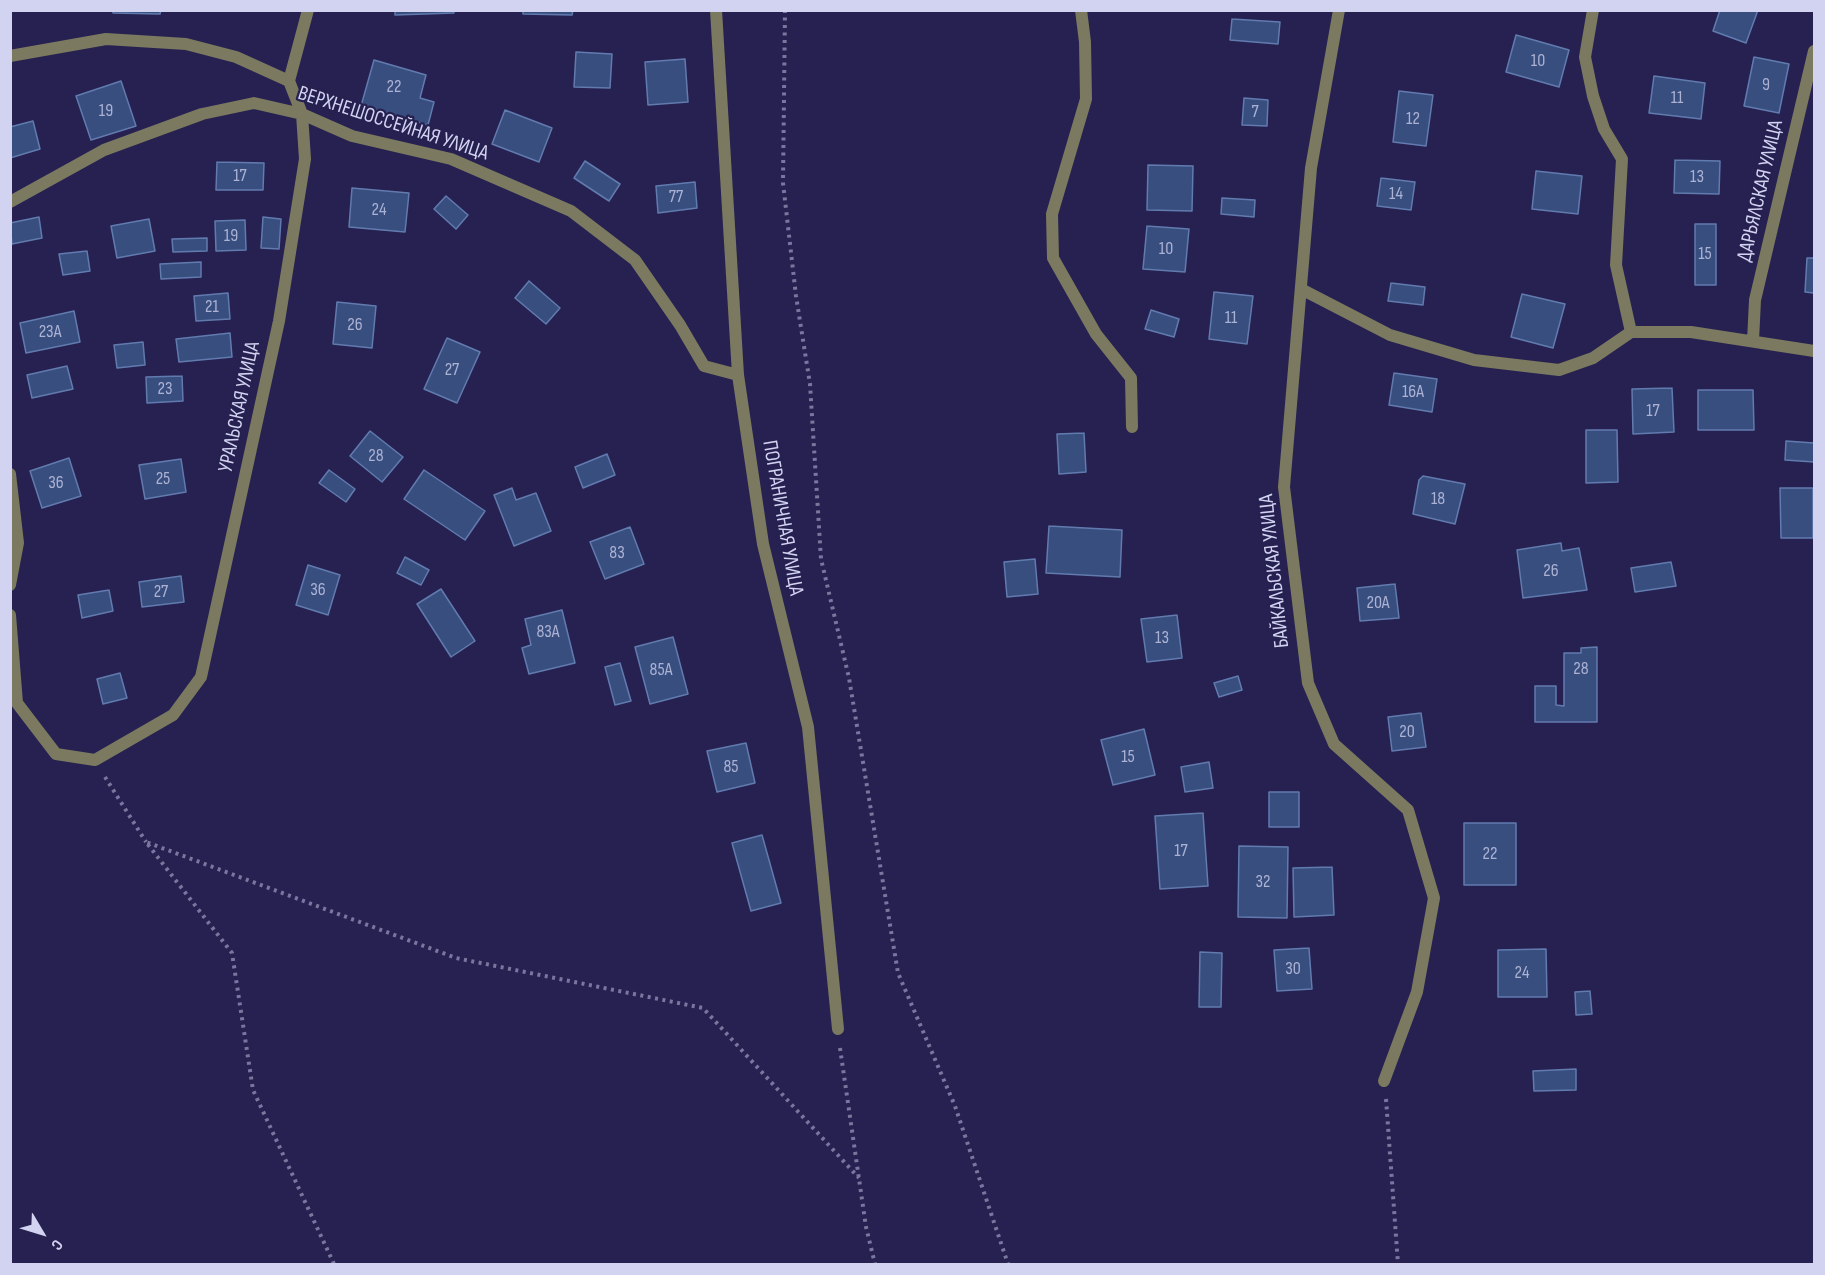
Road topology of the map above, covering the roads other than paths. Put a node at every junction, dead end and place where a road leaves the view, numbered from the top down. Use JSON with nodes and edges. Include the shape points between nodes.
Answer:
{"nodes":[{"id":1,"x":308,"y":10,"type":"edge"},
{"id":2,"x":716,"y":10,"type":"edge"},
{"id":3,"x":1081,"y":10,"type":"edge"},
{"id":4,"x":1339,"y":10,"type":"edge"},
{"id":5,"x":1593,"y":10,"type":"edge"},
{"id":6,"x":1815,"y":51,"type":"edge"},
{"id":7,"x":10,"y":56,"type":"edge"},
{"id":8,"x":289,"y":81,"type":"junction"},
{"id":9,"x":302,"y":114,"type":"junction"},
{"id":10,"x":10,"y":202,"type":"edge"},
{"id":11,"x":1301,"y":289,"type":"junction"},
{"id":12,"x":1631,"y":332,"type":"junction"},
{"id":13,"x":1753,"y":341,"type":"junction"},
{"id":14,"x":1815,"y":351,"type":"edge"},
{"id":15,"x":738,"y":375,"type":"junction"},
{"id":16,"x":1132,"y":427,"type":"dead end"},
{"id":17,"x":10,"y":474,"type":"edge"},
{"id":18,"x":10,"y":585,"type":"edge"},
{"id":19,"x":10,"y":615,"type":"edge"},
{"id":20,"x":838,"y":1029,"type":"road end"},
{"id":21,"x":1384,"y":1081,"type":"road end"}],
"edges":[{"from":1,"to":8,"type":"street"},
{"from":2,"to":15,"type":"street","name":"ПОГРАНИЧНАЯ УЛИЦА"},
{"from":3,"to":16,"type":"street","via":[[1086,99],[1052,214],[1053,258],[1096,334],[1131,378]]},
{"from":4,"to":11,"type":"street","name":"БАЙКАЛЬСКАЯ УЛИЦА","via":[[1311,168]]},
{"from":5,"to":12,"type":"street","via":[[1585,57],[1604,129],[1622,159],[1617,265]]},
{"from":6,"to":13,"type":"street","name":"ДАРЬЯЛСКАЯ УЛИЦА","via":[[1755,300]]},
{"from":7,"to":8,"type":"street","name":"ВЕРХНЕШОССЕЙНАЯ УЛИЦА","via":[[106,39],[186,45],[236,57]]},
{"from":8,"to":9,"type":"street","name":"УРАЛЬСКАЯ УЛИЦА"},
{"from":9,"to":10,"type":"street","name":"ВЕРХНЕШОССЕЙНАЯ УЛИЦА","via":[[254,103],[202,114],[104,150]]},
{"from":9,"to":15,"type":"street","name":"ВЕРХНЕШОССЕЙНАЯ УЛИЦА","via":[[352,136],[451,159],[571,211],[635,260],[704,366]]},
{"from":9,"to":19,"type":"street","name":"УРАЛЬСКАЯ УЛИЦА","via":[[305,159],[279,321],[201,677],[173,715],[95,760],[56,754],[17,702]]},
{"from":11,"to":12,"type":"street","via":[[1390,335],[1474,360],[1559,370],[1593,358]]},
{"from":11,"to":21,"type":"street","name":"БАЙКАЛЬСКАЯ УЛИЦА","via":[[1284,487],[1308,683],[1334,744],[1408,810],[1434,898],[1417,992]]},
{"from":12,"to":13,"type":"street","via":[[1691,332]]},
{"from":13,"to":14,"type":"street"},
{"from":15,"to":20,"type":"street","name":"ПОГРАНИЧНАЯ УЛИЦА","via":[[763,544],[808,727]]},
{"from":17,"to":18,"type":"street","via":[[18,543]]}]}
